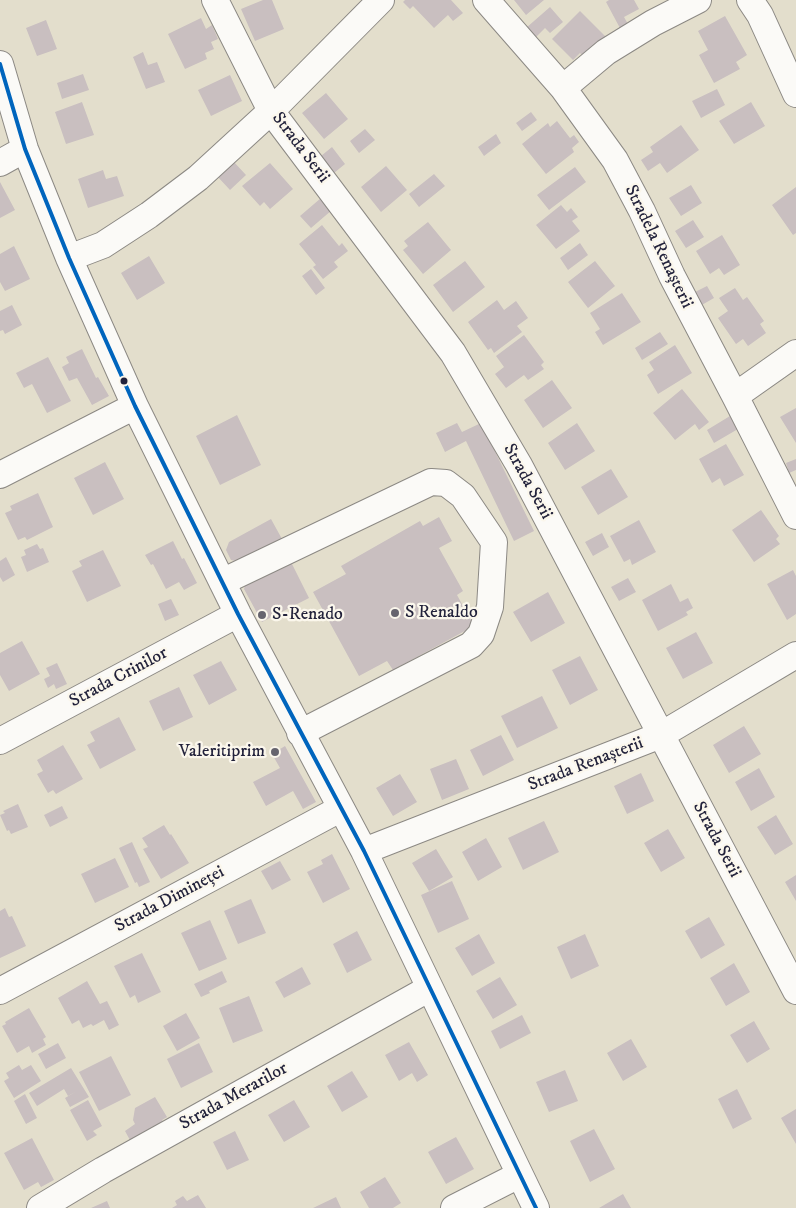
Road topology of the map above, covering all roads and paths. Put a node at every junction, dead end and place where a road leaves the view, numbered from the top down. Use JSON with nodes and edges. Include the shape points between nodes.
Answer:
{"nodes":[{"id":1,"x":215,"y":0,"type":"edge"},
{"id":2,"x":381,"y":0,"type":"edge"},
{"id":3,"x":486,"y":0,"type":"edge"},
{"id":4,"x":698,"y":0,"type":"edge"},
{"id":5,"x":750,"y":0,"type":"edge"},
{"id":6,"x":0,"y":64,"type":"edge"},
{"id":7,"x":563,"y":88,"type":"junction"},
{"id":8,"x":796,"y":94,"type":"edge"},
{"id":9,"x":271,"y":111,"type":"junction"},
{"id":10,"x":25,"y":149,"type":"junction"},
{"id":11,"x":0,"y":163,"type":"edge"},
{"id":12,"x":69,"y":258,"type":"junction"},
{"id":13,"x":796,"y":353,"type":"edge"},
{"id":14,"x":735,"y":396,"type":"junction"},
{"id":15,"x":135,"y":406,"type":"junction"},
{"id":16,"x":0,"y":474,"type":"edge"},
{"id":17,"x":796,"y":516,"type":"edge"},
{"id":18,"x":222,"y":582,"type":"junction"},
{"id":19,"x":238,"y":614,"type":"junction"},
{"id":20,"x":796,"y":655,"type":"edge"},
{"id":21,"x":300,"y":732,"type":"junction"},
{"id":22,"x":661,"y":736,"type":"junction"},
{"id":23,"x":0,"y":741,"type":"edge"},
{"id":24,"x":340,"y":809,"type":"junction"},
{"id":25,"x":364,"y":851,"type":"junction"},
{"id":26,"x":430,"y":988,"type":"junction"},
{"id":27,"x":0,"y":990,"type":"edge"},
{"id":28,"x":796,"y":991,"type":"edge"},
{"id":29,"x":520,"y":1175,"type":"junction"},
{"id":30,"x":40,"y":1208,"type":"edge"},
{"id":31,"x":454,"y":1208,"type":"edge"},
{"id":32,"x":536,"y":1208,"type":"edge"}],
"edges":[{"from":1,"to":9,"type":"street","name":"Strada Serii"},
{"from":2,"to":9,"type":"street"},
{"from":3,"to":7,"type":"street","name":"Stradela Renașterii"},
{"from":4,"to":7,"type":"street","via":[[606,52]]},
{"from":5,"to":8,"type":"street"},
{"from":6,"to":10,"type":"street"},
{"from":7,"to":14,"type":"street","name":"Stradela Renașterii","via":[[615,160]]},
{"from":9,"to":12,"type":"street","via":[[198,178],[149,215],[103,245]]},
{"from":9,"to":22,"type":"street","name":"Strada Serii","via":[[453,353],[519,465]]},
{"from":10,"to":11,"type":"street"},
{"from":10,"to":12,"type":"street"},
{"from":12,"to":15,"type":"street"},
{"from":13,"to":14,"type":"street"},
{"from":14,"to":17,"type":"street","name":"Stradela Renașterii"},
{"from":15,"to":16,"type":"street"},
{"from":15,"to":18,"type":"street"},
{"from":18,"to":19,"type":"street"},
{"from":18,"to":21,"type":"street","via":[[430,482],[446,483],[463,496],[494,542],[490,608],[481,634],[471,645]]},
{"from":19,"to":21,"type":"street"},
{"from":19,"to":23,"type":"street","name":"Strada Crinilor"},
{"from":20,"to":22,"type":"street","name":"Strada Renașterii"},
{"from":21,"to":24,"type":"street"},
{"from":22,"to":25,"type":"street","name":"Strada Renașterii"},
{"from":22,"to":28,"type":"street","name":"Strada Serii"},
{"from":24,"to":25,"type":"street"},
{"from":24,"to":27,"type":"street","name":"Strada Dimineței"},
{"from":25,"to":26,"type":"street"},
{"from":26,"to":29,"type":"street"},
{"from":26,"to":30,"type":"street","name":"Strada Merarilor","via":[[111,1165]]},
{"from":29,"to":31,"type":"street"},
{"from":29,"to":32,"type":"street"}]}
